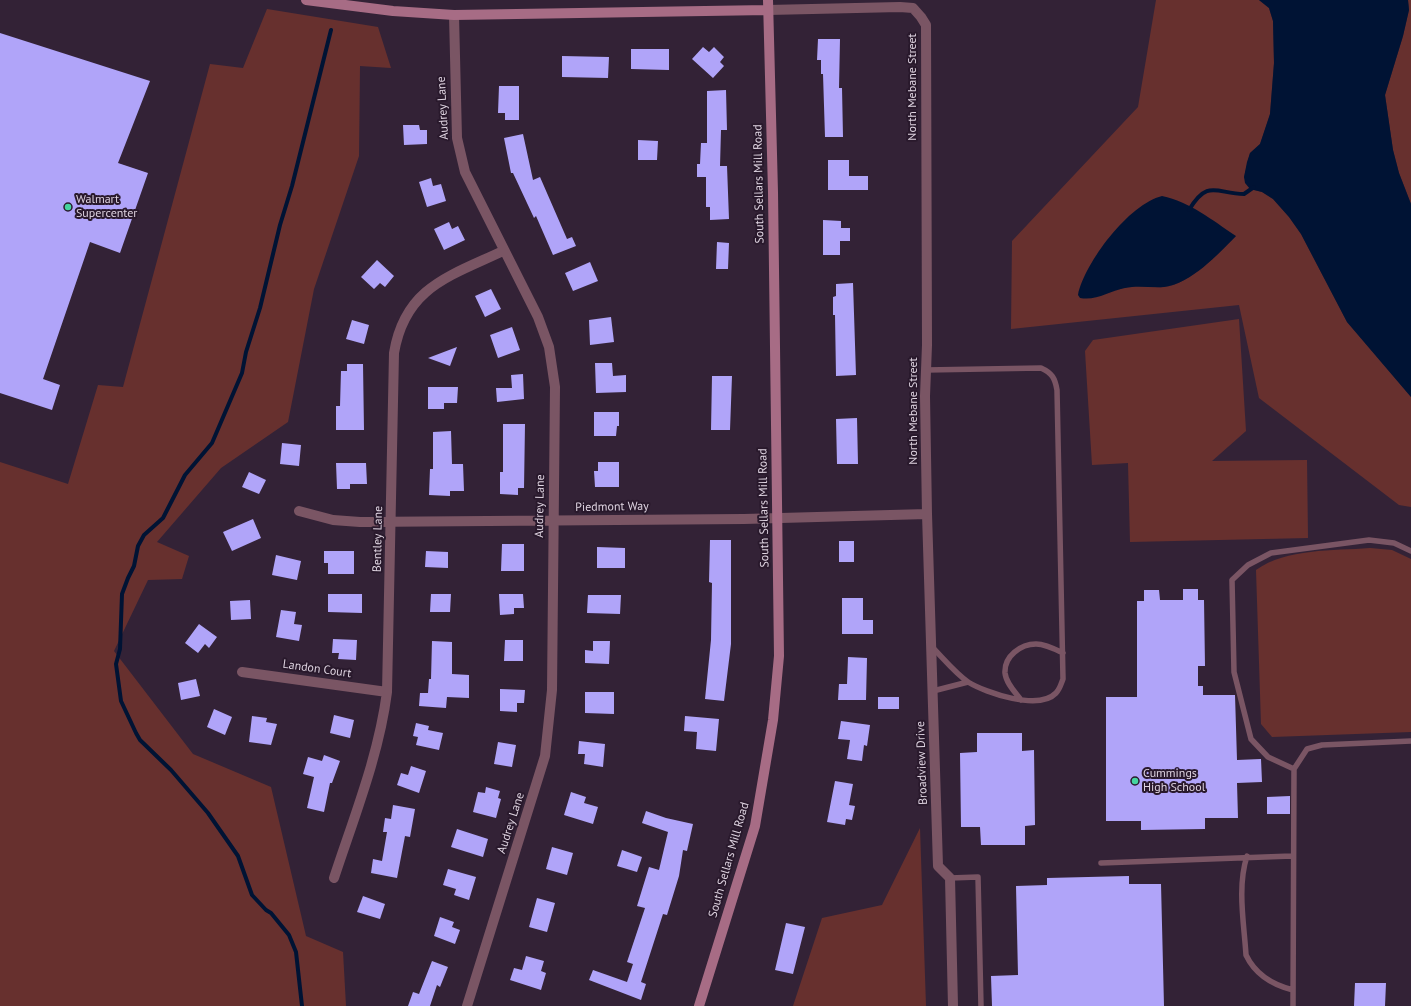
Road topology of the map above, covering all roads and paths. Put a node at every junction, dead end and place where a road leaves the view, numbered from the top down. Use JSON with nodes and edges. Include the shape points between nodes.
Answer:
{"nodes":[{"id":1,"x":306,"y":0,"type":"edge"},
{"id":2,"x":768,"y":5,"type":"edge"},
{"id":3,"x":454,"y":15,"type":"junction"},
{"id":4,"x":504,"y":251,"type":"junction"},
{"id":5,"x":926,"y":370,"type":"junction"},
{"id":6,"x":299,"y":511,"type":"dead end"},
{"id":7,"x":927,"y":514,"type":"junction"},
{"id":8,"x":778,"y":518,"type":"junction"},
{"id":9,"x":553,"y":521,"type":"junction"},
{"id":10,"x":392,"y":522,"type":"junction"},
{"id":11,"x":1411,"y":551,"type":"edge"},
{"id":12,"x":932,"y":647,"type":"junction"},
{"id":13,"x":1063,"y":653,"type":"junction"},
{"id":14,"x":242,"y":672,"type":"dead end"},
{"id":15,"x":968,"y":682,"type":"junction"},
{"id":16,"x":933,"y":691,"type":"junction"},
{"id":17,"x":387,"y":692,"type":"junction"},
{"id":18,"x":1021,"y":700,"type":"junction"},
{"id":19,"x":1411,"y":741,"type":"edge"},
{"id":20,"x":1294,"y":769,"type":"junction"},
{"id":21,"x":1247,"y":856,"type":"junction"},
{"id":22,"x":1292,"y":856,"type":"junction"},
{"id":23,"x":1101,"y":863,"type":"dead end"},
{"id":24,"x":334,"y":878,"type":"dead end"},
{"id":25,"x":950,"y":878,"type":"junction"},
{"id":26,"x":1293,"y":990,"type":"junction"},
{"id":27,"x":466,"y":1006,"type":"edge"},
{"id":28,"x":699,"y":1006,"type":"edge"},
{"id":29,"x":953,"y":1006,"type":"edge"},
{"id":30,"x":981,"y":1006,"type":"edge"},
{"id":31,"x":1293,"y":1006,"type":"edge"}],
"edges":[{"from":1,"to":3,"type":"main road","name":"North Mebane Street","via":[[393,11]]},
{"from":2,"to":3,"type":"main road","name":"North Mebane Street"},
{"from":2,"to":5,"type":"street","name":"North Mebane Street","via":[[913,8],[926,25]]},
{"from":2,"to":8,"type":"main road","name":"South Sellars Mill Road"},
{"from":3,"to":4,"type":"street","name":"Audrey Lane","via":[[456,138],[464,172]]},
{"from":4,"to":9,"type":"street","name":"Audrey Lane","via":[[538,317],[553,365]]},
{"from":4,"to":10,"type":"street","name":"Bentley Lane","via":[[435,284],[414,302],[404,318],[394,353]]},
{"from":5,"to":7,"type":"street","name":"North Mebane Street"},
{"from":5,"to":13,"type":"lane","via":[[1041,368],[1055,379],[1058,390]]},
{"from":6,"to":10,"type":"street","name":"Piedmont Way","via":[[333,520]]},
{"from":7,"to":8,"type":"street","name":"Piedmont Way"},
{"from":7,"to":12,"type":"street","name":"Broadview Drive"},
{"from":8,"to":9,"type":"street","name":"Piedmont Way"},
{"from":8,"to":28,"type":"main road","name":"South Sellars Mill Road","via":[[779,656],[772,727],[755,826]]},
{"from":9,"to":10,"type":"street","name":"Piedmont Way"},
{"from":9,"to":27,"type":"street","name":"Audrey Lane","via":[[552,690],[545,756]]},
{"from":10,"to":17,"type":"street","name":"Bentley Lane"},
{"from":11,"to":20,"type":"lane","via":[[1394,543],[1369,540],[1271,553],[1248,565],[1232,580],[1234,672],[1251,739],[1268,756]]},
{"from":12,"to":15,"type":"lane"},
{"from":12,"to":16,"type":"street","name":"Broadview Drive"},
{"from":13,"to":18,"type":"lane","via":[[1063,679],[1056,694],[1034,701]]},
{"from":13,"to":18,"type":"lane","via":[[1037,644],[1022,646],[1013,653],[1005,674]]},
{"from":14,"to":17,"type":"street","name":"Landon Court"},
{"from":15,"to":16,"type":"lane"},
{"from":15,"to":18,"type":"lane","via":[[1005,697]]},
{"from":16,"to":25,"type":"street","name":"Broadview Drive","via":[[938,866]]},
{"from":17,"to":24,"type":"street","name":"Bentley Lane","via":[[377,744]]},
{"from":19,"to":20,"type":"lane","via":[[1322,745],[1307,749]]},
{"from":20,"to":22,"type":"lane"},
{"from":21,"to":22,"type":"lane"},
{"from":21,"to":23,"type":"lane"},
{"from":21,"to":26,"type":"lane","via":[[1242,884],[1246,955],[1251,965],[1276,985]]},
{"from":22,"to":26,"type":"lane"},
{"from":25,"to":29,"type":"street"},
{"from":25,"to":30,"type":"lane","via":[[978,877]]},
{"from":26,"to":31,"type":"lane"}]}
